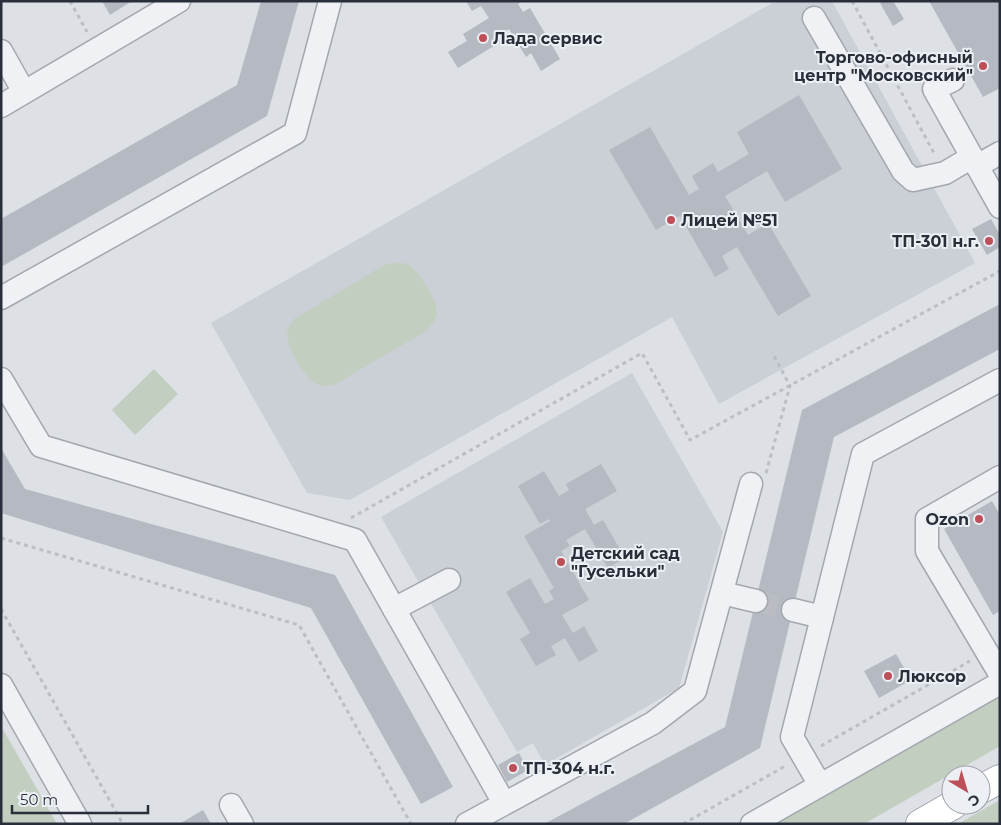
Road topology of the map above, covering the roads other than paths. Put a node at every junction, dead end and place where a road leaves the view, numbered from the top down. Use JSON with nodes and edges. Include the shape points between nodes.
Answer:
{"nodes":[{"id":1,"x":179,"y":1,"type":"edge"},
{"id":2,"x":330,"y":1,"type":"edge"},
{"id":3,"x":814,"y":18,"type":"dead end"},
{"id":4,"x":1,"y":51,"type":"edge"},
{"id":5,"x":953,"y":80,"type":"dead end"},
{"id":6,"x":24,"y":92,"type":"junction"},
{"id":7,"x":1,"y":106,"type":"edge"},
{"id":8,"x":1000,"y":153,"type":"edge"},
{"id":9,"x":974,"y":162,"type":"junction"},
{"id":10,"x":1000,"y":207,"type":"edge"},
{"id":11,"x":1,"y":298,"type":"edge"},
{"id":12,"x":1,"y":379,"type":"edge"},
{"id":13,"x":1000,"y":380,"type":"edge"},
{"id":14,"x":1000,"y":477,"type":"edge"},
{"id":15,"x":757,"y":483,"type":"road end"},
{"id":16,"x":448,"y":580,"type":"dead end"},
{"id":17,"x":722,"y":593,"type":"junction"},
{"id":18,"x":756,"y":601,"type":"tunnel mouth"},
{"id":19,"x":394,"y":609,"type":"junction"},
{"id":20,"x":793,"y":610,"type":"tunnel mouth"},
{"id":21,"x":822,"y":617,"type":"junction"},
{"id":22,"x":1000,"y":674,"type":"edge"},
{"id":23,"x":1000,"y":683,"type":"edge"},
{"id":24,"x":1,"y":685,"type":"edge"},
{"id":25,"x":820,"y":785,"type":"junction"},
{"id":26,"x":504,"y":803,"type":"junction"},
{"id":27,"x":941,"y":812,"type":"edge"},
{"id":28,"x":80,"y":824,"type":"edge"},
{"id":29,"x":467,"y":824,"type":"edge"},
{"id":30,"x":752,"y":824,"type":"edge"},
{"id":31,"x":920,"y":824,"type":"edge"}],
"edges":[{"from":1,"to":6,"type":"street"},
{"from":2,"to":11,"type":"street","via":[[295,133]]},
{"from":3,"to":9,"type":"street","via":[[903,171],[913,180]]},
{"from":4,"to":6,"type":"street"},
{"from":5,"to":9,"type":"street","via":[[934,89]]},
{"from":6,"to":7,"type":"street"},
{"from":8,"to":9,"type":"street"},
{"from":9,"to":10,"type":"street"},
{"from":12,"to":19,"type":"street","via":[[41,446],[355,540]]},
{"from":13,"to":21,"type":"street","via":[[863,454]]},
{"from":14,"to":22,"type":"street","via":[[927,519],[927,551]]},
{"from":15,"to":17,"type":"street"},
{"from":16,"to":19,"type":"street"},
{"from":17,"to":18,"type":"street"},
{"from":17,"to":26,"type":"street","via":[[695,692],[653,723]]},
{"from":19,"to":26,"type":"street"},
{"from":20,"to":21,"type":"street"},
{"from":21,"to":25,"type":"street","via":[[792,736]]},
{"from":23,"to":25,"type":"street"},
{"from":24,"to":28,"type":"street"},
{"from":25,"to":30,"type":"street"},
{"from":26,"to":29,"type":"street"},
{"from":27,"to":31,"type":"main road"}]}
